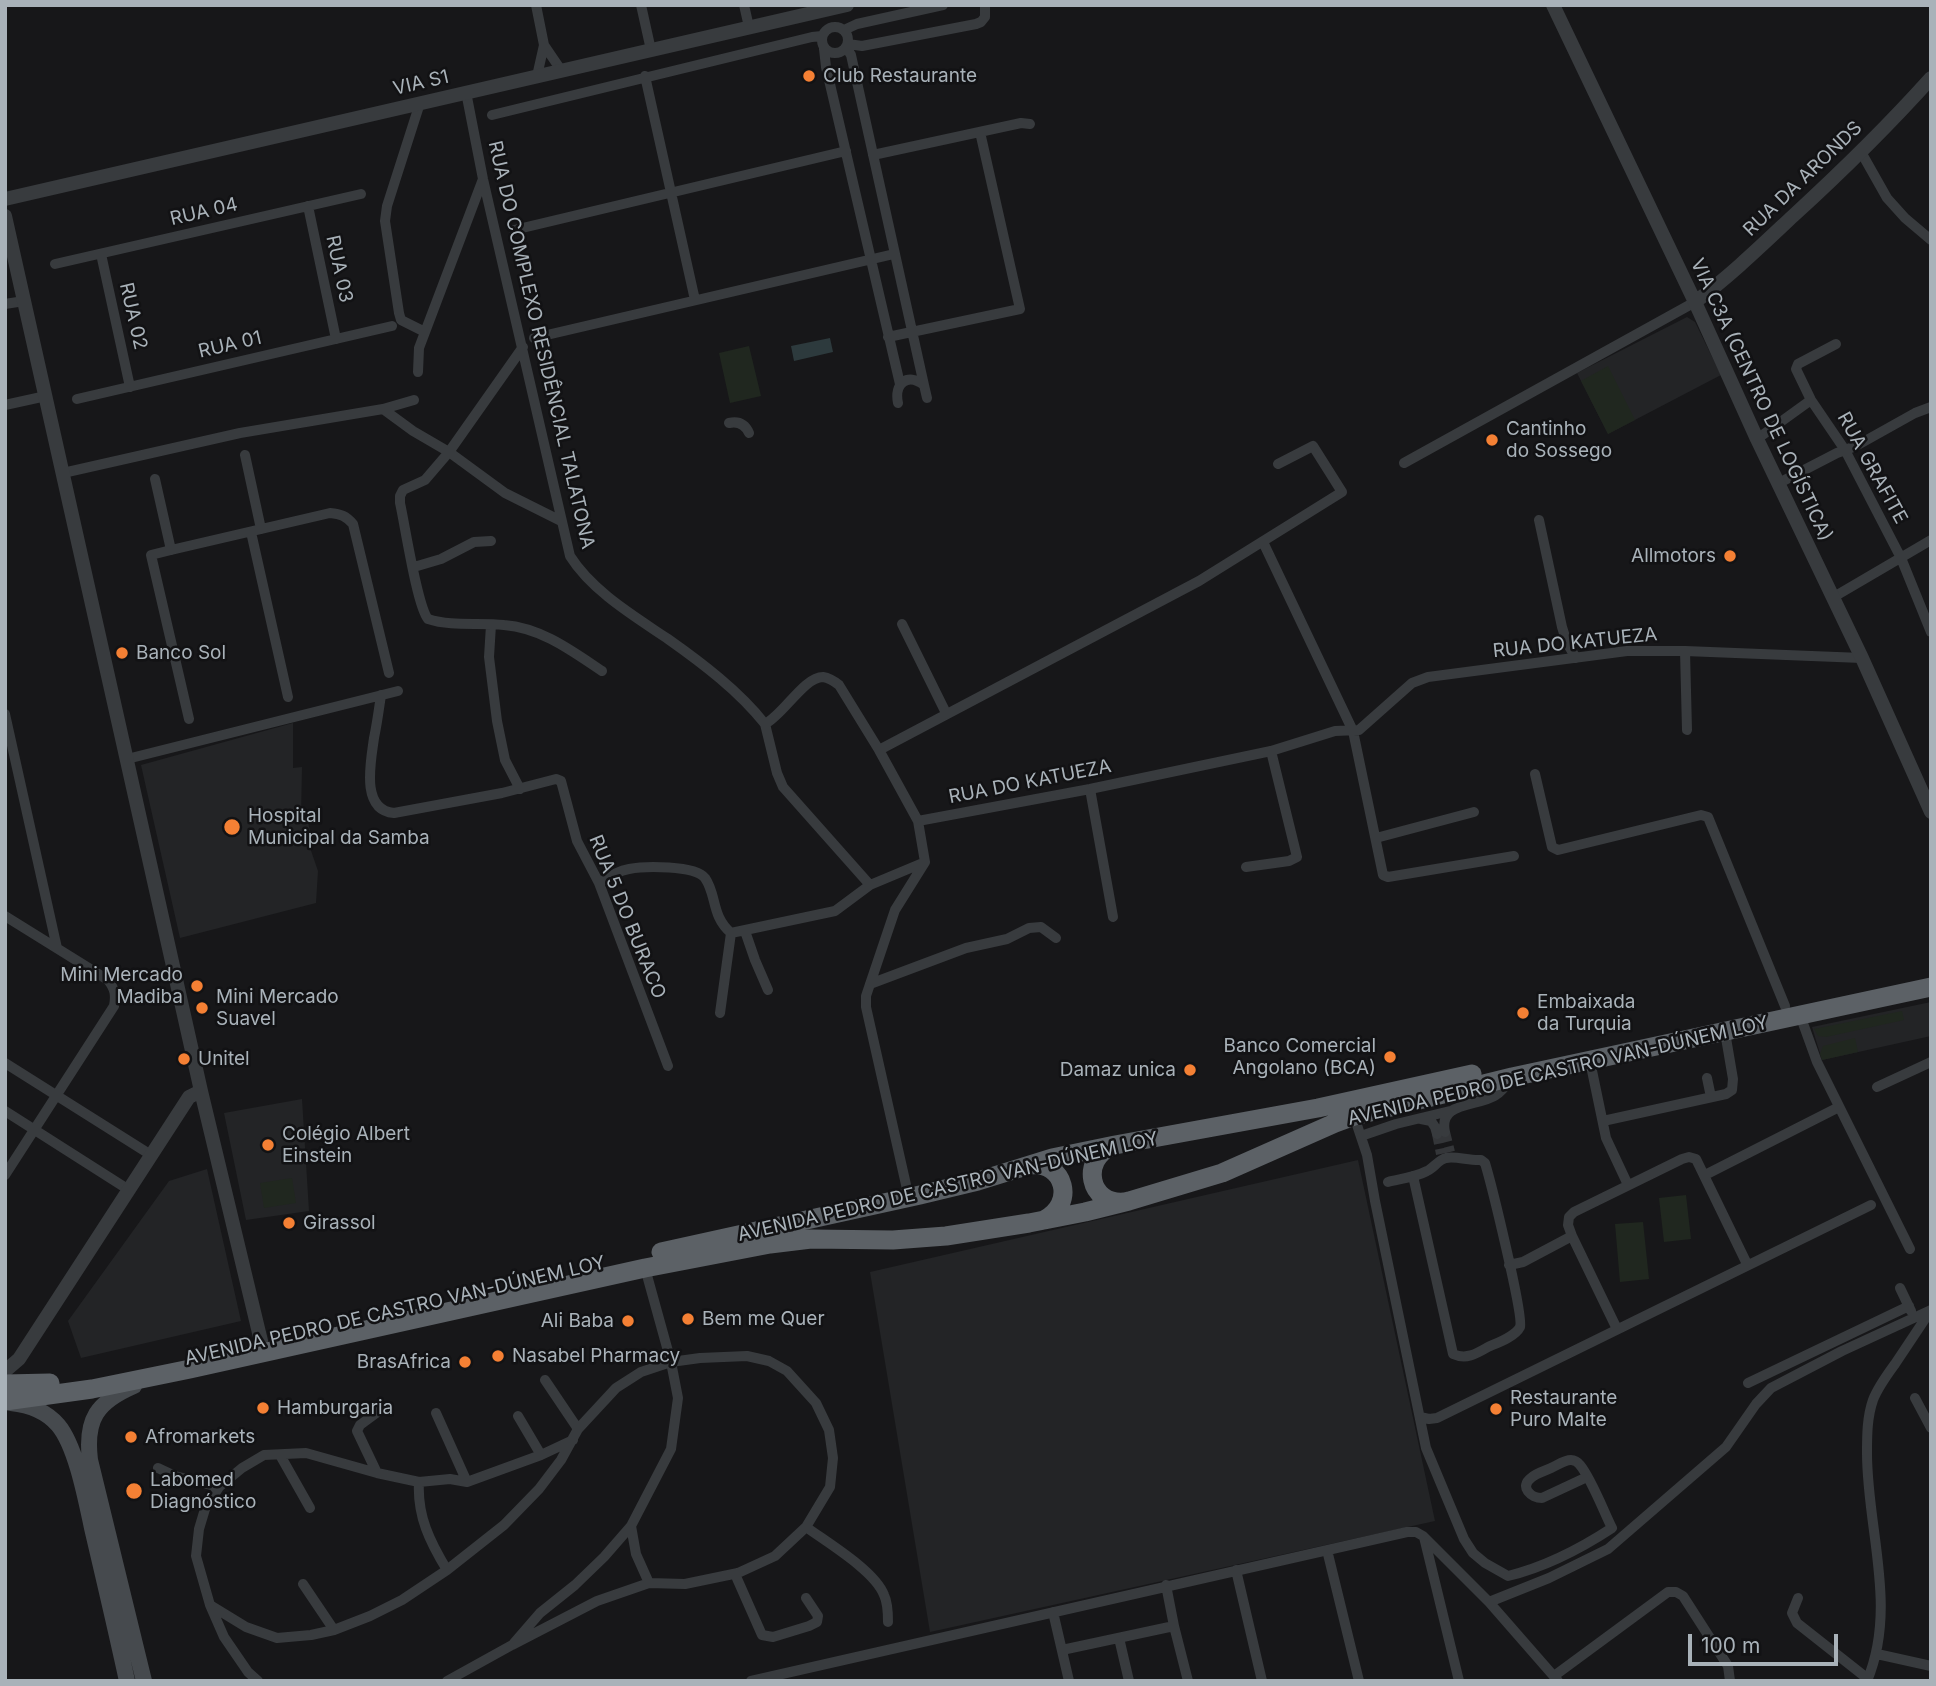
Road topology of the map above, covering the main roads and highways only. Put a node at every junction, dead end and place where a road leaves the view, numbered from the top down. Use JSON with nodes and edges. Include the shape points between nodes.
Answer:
{"nodes":[{"id":1,"x":1931,"y":974,"type":"edge"},
{"id":2,"x":1931,"y":987,"type":"edge"},
{"id":3,"x":1793,"y":1010,"type":"junction"},
{"id":4,"x":1115,"y":1145,"type":"junction"},
{"id":5,"x":1029,"y":1165,"type":"junction"},
{"id":6,"x":1129,"y":1201,"type":"junction"},
{"id":7,"x":1043,"y":1220,"type":"junction"},
{"id":8,"x":157,"y":1377,"type":"junction"},
{"id":9,"x":5,"y":1384,"type":"edge"},
{"id":10,"x":5,"y":1402,"type":"edge"},
{"id":11,"x":127,"y":1681,"type":"edge"},
{"id":12,"x":144,"y":1681,"type":"edge"}],
"edges":[{"from":1,"to":3,"type":"highway","name":"AVENIDA PEDRO DE CASTRO VAN-DÚNEM LOY"},
{"from":2,"to":3,"type":"highway","name":"AVENIDA PEDRO DE CASTRO VAN-DÚNEM LOY"},
{"from":3,"to":4,"type":"highway","name":"AVENIDA PEDRO DE CASTRO VAN-DÚNEM LOY"},
{"from":3,"to":6,"type":"highway","name":"AVENIDA PEDRO DE CASTRO VAN-DÚNEM LOY","via":[[1725,1032],[1511,1077],[1360,1115],[1223,1173]]},
{"from":4,"to":5,"type":"highway","name":"AVENIDA PEDRO DE CASTRO VAN-DÚNEM LOY"},
{"from":4,"to":6,"type":"highway","via":[[1096,1158],[1093,1180],[1106,1198]]},
{"from":5,"to":7,"type":"highway","via":[[1047,1167],[1062,1185],[1061,1205]]},
{"from":5,"to":9,"type":"highway","name":"AVENIDA PEDRO DE CASTRO VAN-DÚNEM LOY","via":[[909,1198],[161,1363],[86,1378]]},
{"from":6,"to":7,"type":"highway","name":"AVENIDA PEDRO DE CASTRO VAN-DÚNEM LOY"},
{"from":7,"to":8,"type":"highway","name":"AVENIDA PEDRO DE CASTRO VAN-DÚNEM LOY","via":[[914,1239],[790,1241],[645,1268]]},
{"from":8,"to":10,"type":"highway","name":"AVENIDA PEDRO DE CASTRO VAN-DÚNEM LOY"},
{"from":8,"to":12,"type":"main road","via":[[108,1399],[93,1418],[88,1445]]},
{"from":10,"to":11,"type":"main road","via":[[36,1408],[64,1433],[80,1474]]}]}
